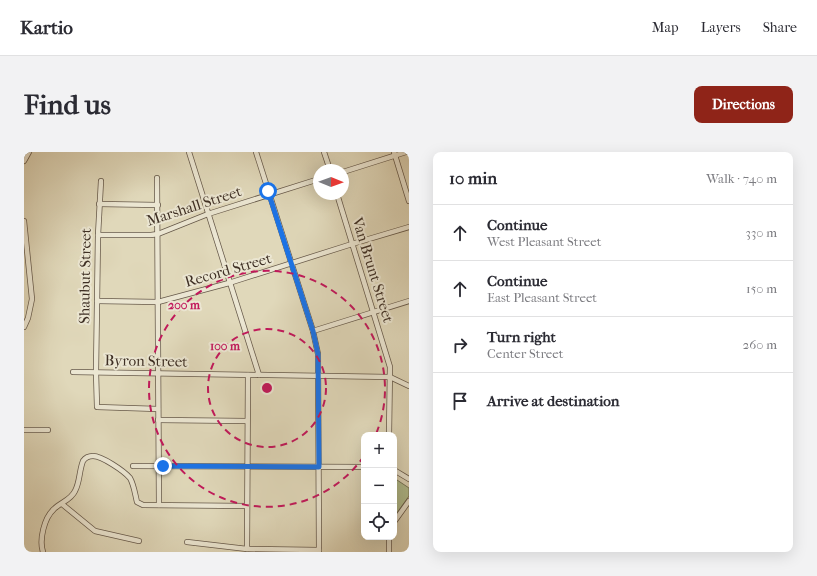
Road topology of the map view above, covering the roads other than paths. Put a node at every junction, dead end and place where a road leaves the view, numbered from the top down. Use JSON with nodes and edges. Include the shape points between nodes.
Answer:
{"nodes":[{"id":1,"x":29,"y":152,"type":"edge"},
{"id":2,"x":256,"y":152,"type":"edge"},
{"id":3,"x":324,"y":152,"type":"edge"},
{"id":4,"x":406,"y":152,"type":"edge"},
{"id":5,"x":189,"y":154,"type":"edge"},
{"id":6,"x":395,"y":154,"type":"edge"},
{"id":7,"x":24,"y":162,"type":"edge"},
{"id":8,"x":328,"y":164,"type":"edge"},
{"id":9,"x":349,"y":170,"type":"edge"},
{"id":10,"x":157,"y":178,"type":"dead end"},
{"id":11,"x":101,"y":180,"type":"dead end"},
{"id":12,"x":313,"y":181,"type":"edge"},
{"id":13,"x":269,"y":195,"type":"junction"},
{"id":14,"x":339,"y":200,"type":"edge"},
{"id":15,"x":409,"y":201,"type":"edge"},
{"id":16,"x":99,"y":204,"type":"junction"},
{"id":17,"x":158,"y":205,"type":"junction"},
{"id":18,"x":208,"y":214,"type":"junction"},
{"id":19,"x":24,"y":221,"type":"edge"},
{"id":20,"x":409,"y":228,"type":"edge"},
{"id":21,"x":158,"y":234,"type":"junction"},
{"id":22,"x":98,"y":235,"type":"junction"},
{"id":23,"x":352,"y":244,"type":"junction"},
{"id":24,"x":291,"y":264,"type":"junction"},
{"id":25,"x":229,"y":283,"type":"junction"},
{"id":26,"x":97,"y":301,"type":"junction"},
{"id":27,"x":409,"y":301,"type":"edge"},
{"id":28,"x":158,"y":302,"type":"junction"},
{"id":29,"x":373,"y":312,"type":"junction"},
{"id":30,"x":24,"y":327,"type":"edge"},
{"id":31,"x":313,"y":331,"type":"junction"},
{"id":32,"x":73,"y":372,"type":"dead end"},
{"id":33,"x":96,"y":372,"type":"junction"},
{"id":34,"x":158,"y":374,"type":"junction"},
{"id":35,"x":248,"y":375,"type":"junction"},
{"id":36,"x":259,"y":375,"type":"junction"},
{"id":37,"x":319,"y":376,"type":"junction"},
{"id":38,"x":390,"y":377,"type":"junction"},
{"id":39,"x":409,"y":386,"type":"edge"},
{"id":40,"x":158,"y":409,"type":"junction"},
{"id":41,"x":158,"y":420,"type":"junction"},
{"id":42,"x":247,"y":421,"type":"junction"},
{"id":43,"x":24,"y":430,"type":"edge"},
{"id":44,"x":48,"y":430,"type":"dead end"},
{"id":45,"x":389,"y":432,"type":"edge"},
{"id":46,"x":132,"y":466,"type":"dead end"},
{"id":47,"x":159,"y":466,"type":"junction"},
{"id":48,"x":247,"y":466,"type":"junction"},
{"id":49,"x":319,"y":467,"type":"junction"},
{"id":50,"x":361,"y":467,"type":"edge"},
{"id":51,"x":397,"y":472,"type":"edge"},
{"id":52,"x":409,"y":480,"type":"edge"},
{"id":53,"x":409,"y":501,"type":"edge"},
{"id":54,"x":62,"y":504,"type":"junction"},
{"id":55,"x":159,"y":506,"type":"junction"},
{"id":56,"x":247,"y":506,"type":"junction"},
{"id":57,"x":397,"y":518,"type":"edge"},
{"id":58,"x":389,"y":540,"type":"edge"},
{"id":59,"x":139,"y":541,"type":"dead end"},
{"id":60,"x":187,"y":542,"type":"dead end"},
{"id":61,"x":247,"y":549,"type":"junction"},
{"id":62,"x":319,"y":551,"type":"edge"},
{"id":63,"x":43,"y":552,"type":"edge"},
{"id":64,"x":389,"y":552,"type":"edge"}],
"edges":[{"from":1,"to":7,"type":"street"},
{"from":2,"to":13,"type":"street"},
{"from":3,"to":8,"type":"street"},
{"from":4,"to":6,"type":"street"},
{"from":5,"to":18,"type":"street"},
{"from":6,"to":9,"type":"street"},
{"from":6,"to":15,"type":"street"},
{"from":10,"to":17,"type":"street"},
{"from":11,"to":16,"type":"street","name":"Shaubut Street"},
{"from":12,"to":13,"type":"street","name":"Marshall Street"},
{"from":13,"to":18,"type":"street","name":"Marshall Street"},
{"from":13,"to":24,"type":"street"},
{"from":14,"to":23,"type":"street","name":"Van Brunt Street"},
{"from":16,"to":17,"type":"street"},
{"from":16,"to":22,"type":"street","name":"Shaubut Street"},
{"from":17,"to":21,"type":"street"},
{"from":18,"to":21,"type":"street","name":"Marshall Street"},
{"from":18,"to":25,"type":"street"},
{"from":19,"to":30,"type":"street","via":[[32,299]]},
{"from":20,"to":23,"type":"street","name":"Record Street"},
{"from":21,"to":22,"type":"street","name":"Marshall Street"},
{"from":21,"to":28,"type":"street"},
{"from":22,"to":26,"type":"street","name":"Shaubut Street"},
{"from":23,"to":24,"type":"street","name":"Record Street"},
{"from":23,"to":29,"type":"street","name":"Van Brunt Street"},
{"from":24,"to":25,"type":"street","name":"Record Street"},
{"from":24,"to":31,"type":"street"},
{"from":25,"to":28,"type":"street","name":"Record Street"},
{"from":25,"to":36,"type":"street"},
{"from":26,"to":28,"type":"street","name":"Record Street"},
{"from":26,"to":33,"type":"street","name":"Shaubut Street"},
{"from":27,"to":29,"type":"street"},
{"from":28,"to":34,"type":"street"},
{"from":29,"to":31,"type":"street"},
{"from":29,"to":38,"type":"street","name":"Van Brunt Street","via":[[390,367]]},
{"from":31,"to":37,"type":"street"},
{"from":32,"to":33,"type":"street","name":"Byron Street"},
{"from":33,"to":34,"type":"street","name":"Byron Street"},
{"from":33,"to":40,"type":"street","name":"Shaubut Street","via":[[97,407]]},
{"from":34,"to":35,"type":"street","name":"Byron Street"},
{"from":34,"to":40,"type":"street"},
{"from":35,"to":36,"type":"street","name":"Byron Street"},
{"from":35,"to":42,"type":"street"},
{"from":36,"to":37,"type":"street","name":"Byron Street"},
{"from":37,"to":38,"type":"street","name":"Byron Street"},
{"from":37,"to":49,"type":"street"},
{"from":38,"to":39,"type":"street","name":"Byron Street"},
{"from":38,"to":45,"type":"street","name":"Van Brunt Street"},
{"from":40,"to":41,"type":"street"},
{"from":41,"to":42,"type":"street"},
{"from":41,"to":47,"type":"street"},
{"from":42,"to":48,"type":"street"},
{"from":43,"to":44,"type":"street"},
{"from":46,"to":47,"type":"street"},
{"from":47,"to":48,"type":"street"},
{"from":47,"to":55,"type":"street"},
{"from":48,"to":49,"type":"street"},
{"from":48,"to":56,"type":"street"},
{"from":49,"to":50,"type":"street"},
{"from":49,"to":62,"type":"street"},
{"from":51,"to":52,"type":"street"},
{"from":53,"to":57,"type":"street"},
{"from":54,"to":55,"type":"street","via":[[76,491],[82,461],[92,456],[110,463],[128,476],[137,502]]},
{"from":54,"to":59,"type":"street","via":[[94,531]]},
{"from":54,"to":63,"type":"street","via":[[53,510],[46,522]]},
{"from":55,"to":56,"type":"street"},
{"from":56,"to":61,"type":"street"},
{"from":58,"to":64,"type":"street"},
{"from":60,"to":61,"type":"street"},
{"from":61,"to":62,"type":"street"}]}
